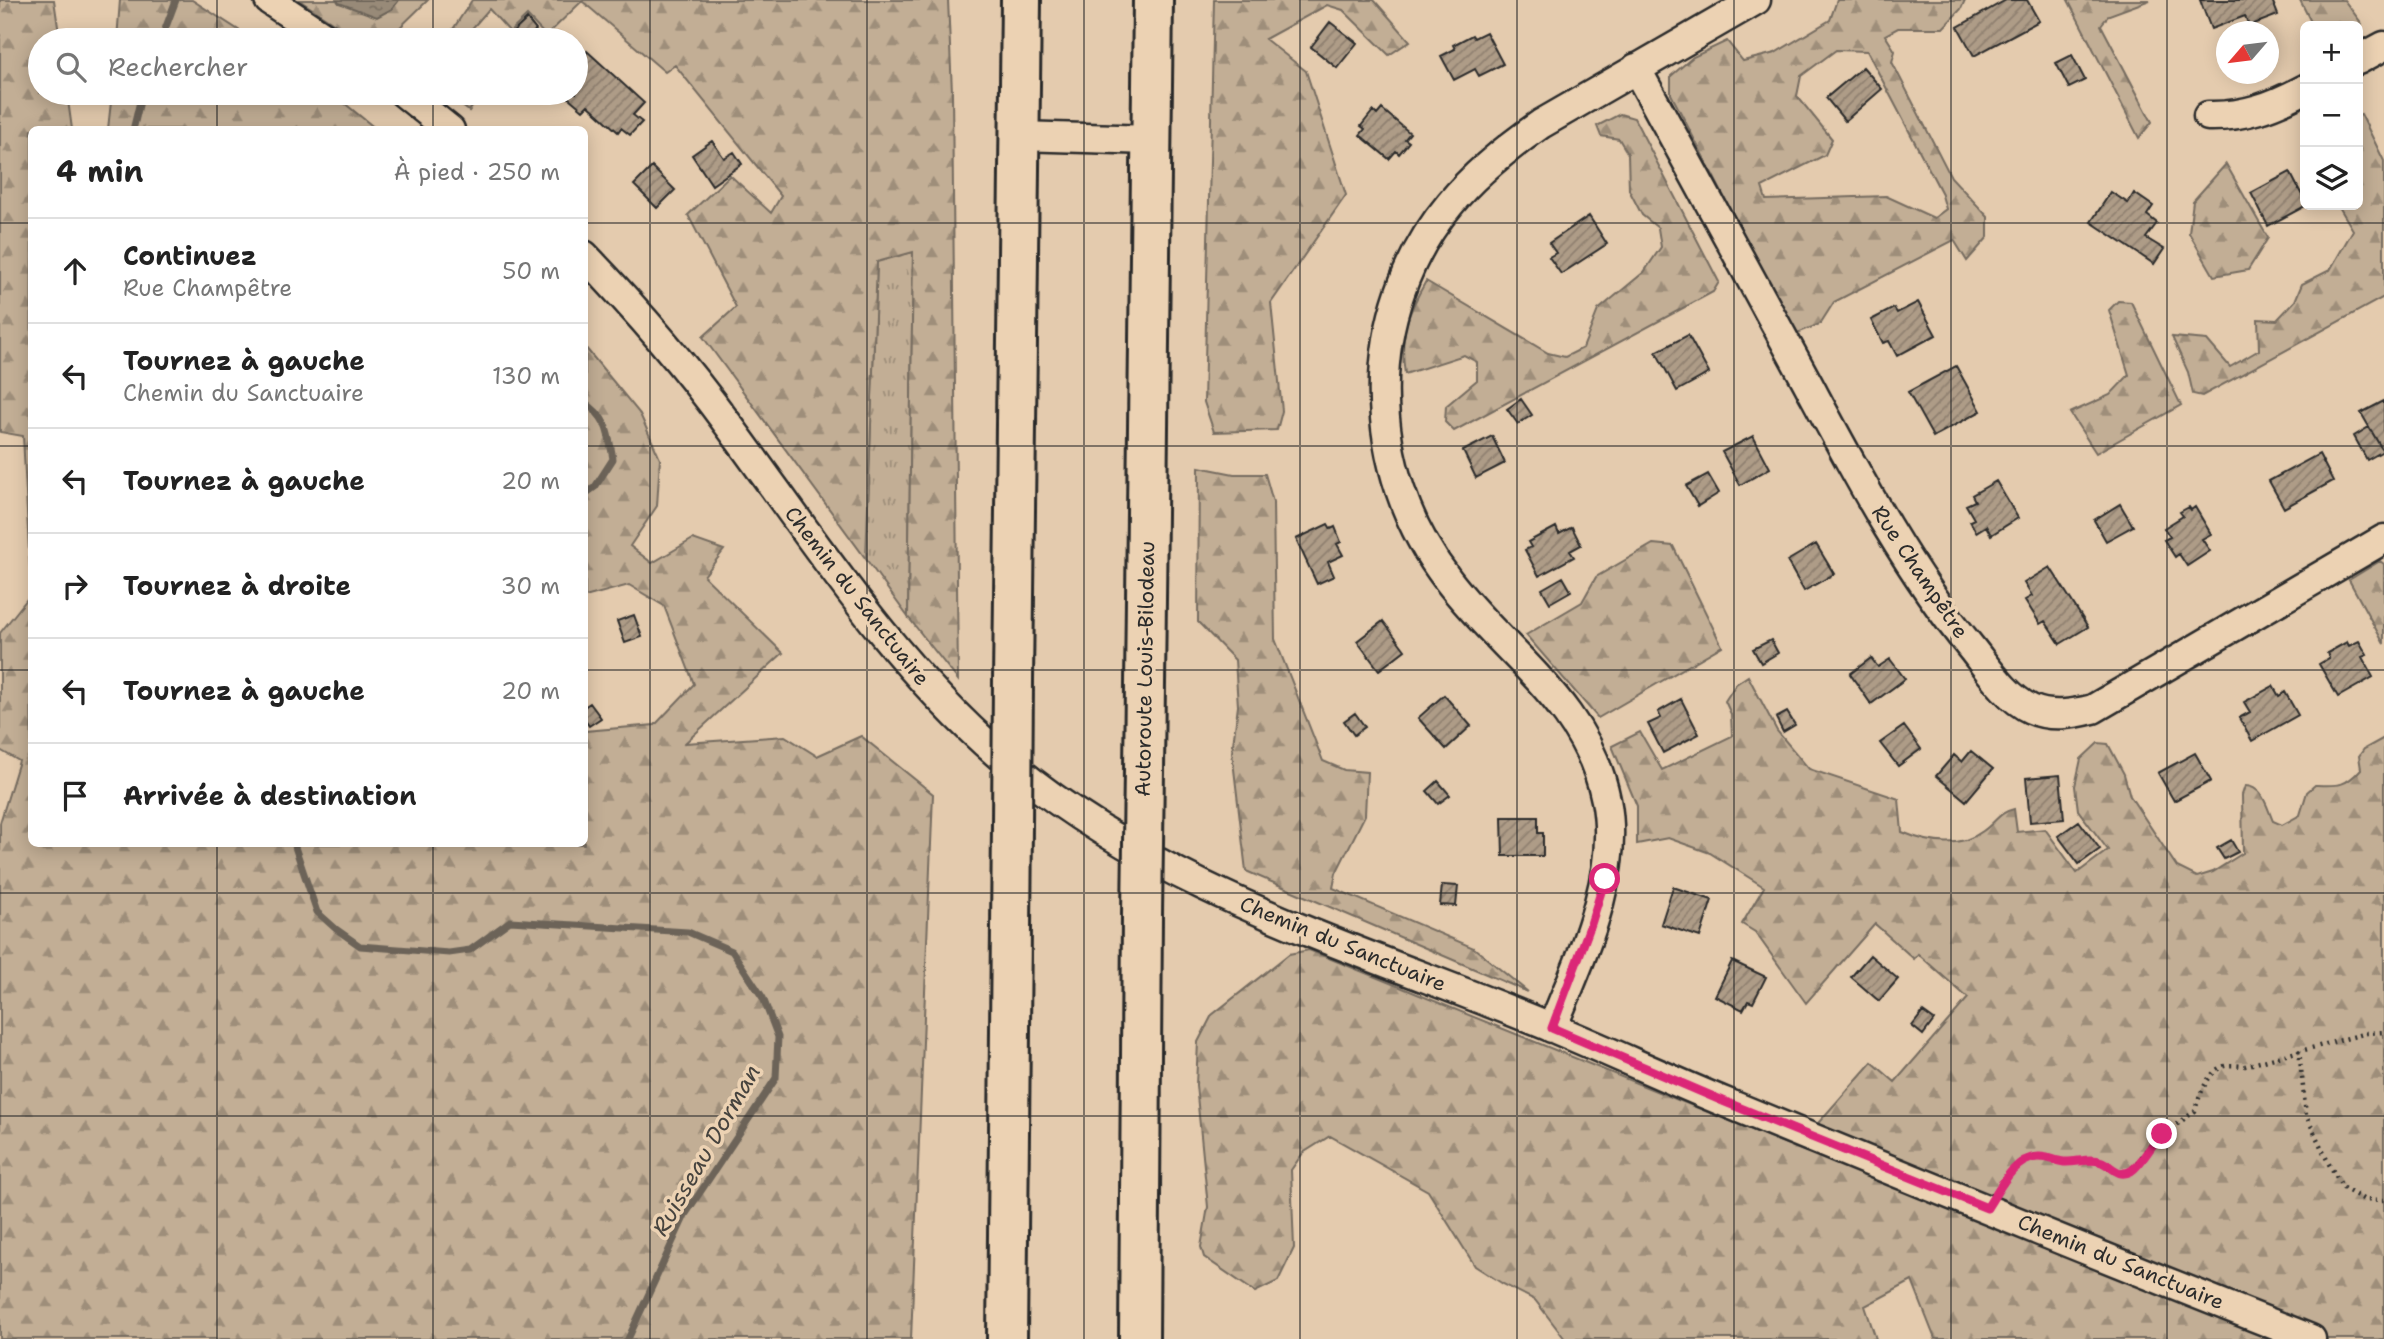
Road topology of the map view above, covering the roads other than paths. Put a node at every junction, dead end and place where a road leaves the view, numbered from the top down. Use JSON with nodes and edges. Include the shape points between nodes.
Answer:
{"nodes":[{"id":1,"x":269,"y":0,"type":"edge"},
{"id":2,"x":1021,"y":0,"type":"edge"},
{"id":3,"x":1153,"y":0,"type":"edge"},
{"id":4,"x":1756,"y":0,"type":"edge"},
{"id":5,"x":311,"y":28,"type":"edge"},
{"id":6,"x":2384,"y":46,"type":"edge"},
{"id":7,"x":2363,"y":57,"type":"edge"},
{"id":8,"x":1636,"y":68,"type":"junction"},
{"id":9,"x":2300,"y":92,"type":"edge"},
{"id":10,"x":419,"y":105,"type":"edge"},
{"id":11,"x":2208,"y":117,"type":"dead end"},
{"id":12,"x":445,"y":126,"type":"edge"},
{"id":13,"x":1019,"y":136,"type":"junction"},
{"id":14,"x":1151,"y":140,"type":"junction"},
{"id":15,"x":588,"y":259,"type":"edge"},
{"id":16,"x":2384,"y":539,"type":"edge"},
{"id":17,"x":1552,"y":1028,"type":"junction"},
{"id":18,"x":1007,"y":1339,"type":"edge"},
{"id":19,"x":1139,"y":1339,"type":"edge"},
{"id":20,"x":2311,"y":1339,"type":"edge"}],
"edges":[{"from":1,"to":5,"type":"street"},
{"from":2,"to":13,"type":"highway"},
{"from":3,"to":14,"type":"highway","name":"Autoroute Louis-Bilodeau"},
{"from":4,"to":8,"type":"street"},
{"from":6,"to":7,"type":"street"},
{"from":8,"to":16,"type":"street","name":"Rue Champêtre","via":[[1914,572],[1989,671],[2031,709],[2053,715],[2094,709]]},
{"from":8,"to":17,"type":"street","via":[[1519,139],[1449,205],[1408,271],[1384,358],[1384,425],[1395,480],[1411,522],[1459,595],[1568,712],[1592,753],[1606,799],[1610,835],[1605,879]]},
{"from":9,"to":11,"type":"street","via":[[2254,112]]},
{"from":10,"to":12,"type":"street"},
{"from":13,"to":14,"type":"street"},
{"from":13,"to":18,"type":"highway","bridge":true},
{"from":14,"to":19,"type":"highway","name":"Autoroute Louis-Bilodeau","bridge":true},
{"from":15,"to":17,"type":"street","name":"Chemin du Sanctuaire","via":[[699,386],[900,656],[962,722],[1028,779],[1101,831],[1197,883]]},
{"from":17,"to":20,"type":"street","name":"Chemin du Sanctuaire"}]}
